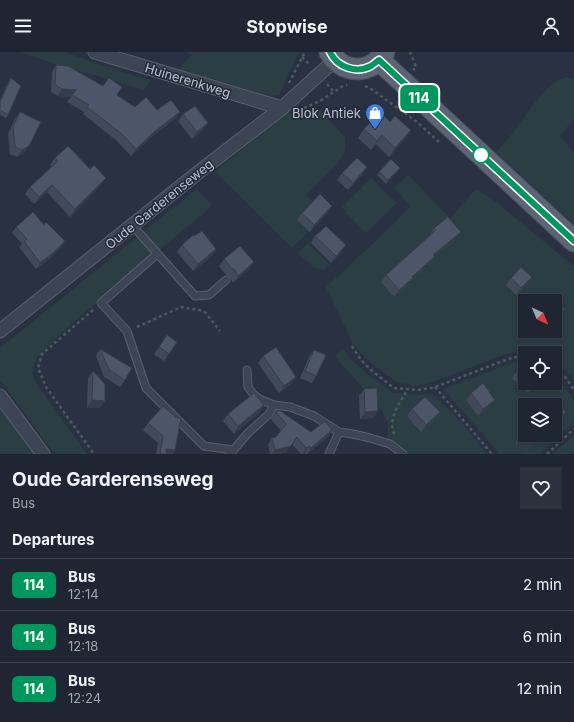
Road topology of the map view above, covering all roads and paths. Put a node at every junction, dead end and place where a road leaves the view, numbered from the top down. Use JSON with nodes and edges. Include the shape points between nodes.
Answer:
{"nodes":[{"id":1,"x":95,"y":52,"type":"edge"},
{"id":2,"x":305,"y":52,"type":"edge"},
{"id":3,"x":332,"y":56,"type":"edge"},
{"id":4,"x":381,"y":56,"type":"edge"},
{"id":5,"x":302,"y":57,"type":"dead end"},
{"id":6,"x":349,"y":84,"type":"dead end"},
{"id":7,"x":361,"y":84,"type":"dead end"},
{"id":8,"x":334,"y":92,"type":"dead end"},
{"id":9,"x":387,"y":100,"type":"dead end"},
{"id":10,"x":282,"y":108,"type":"junction"},
{"id":11,"x":133,"y":226,"type":"junction"},
{"id":12,"x":574,"y":241,"type":"edge"},
{"id":13,"x":157,"y":254,"type":"junction"},
{"id":14,"x":226,"y":280,"type":"dead end"},
{"id":15,"x":101,"y":303,"type":"junction"},
{"id":16,"x":0,"y":331,"type":"edge"},
{"id":17,"x":220,"y":331,"type":"dead end"},
{"id":18,"x":127,"y":332,"type":"junction"},
{"id":19,"x":352,"y":346,"type":"dead end"},
{"id":20,"x":518,"y":357,"type":"edge"},
{"id":21,"x":247,"y":370,"type":"dead end"},
{"id":22,"x":562,"y":375,"type":"edge"},
{"id":23,"x":435,"y":387,"type":"junction"},
{"id":24,"x":408,"y":389,"type":"junction"},
{"id":25,"x":574,"y":390,"type":"edge"},
{"id":26,"x":0,"y":396,"type":"edge"},
{"id":27,"x":274,"y":405,"type":"junction"},
{"id":28,"x":574,"y":429,"type":"edge"},
{"id":29,"x":339,"y":432,"type":"junction"},
{"id":30,"x":394,"y":435,"type":"dead end"},
{"id":31,"x":231,"y":452,"type":"edge"},
{"id":32,"x":43,"y":454,"type":"edge"},
{"id":33,"x":94,"y":454,"type":"edge"},
{"id":34,"x":329,"y":454,"type":"edge"},
{"id":35,"x":403,"y":454,"type":"edge"},
{"id":36,"x":492,"y":454,"type":"edge"},
{"id":37,"x":547,"y":454,"type":"edge"}],
"edges":[{"from":1,"to":10,"type":"street","name":"Huinerenkweg"},
{"from":2,"to":5,"type":"path"},
{"from":3,"to":4,"type":"main road","via":[[342,66],[352,69],[371,66]]},
{"from":3,"to":10,"type":"street","name":"Oude Garderenseweg"},
{"from":4,"to":12,"type":"main road"},
{"from":6,"to":8,"type":"path"},
{"from":7,"to":9,"type":"path"},
{"from":10,"to":11,"type":"street","name":"Oude Garderenseweg"},
{"from":11,"to":13,"type":"lane"},
{"from":11,"to":16,"type":"street","name":"Oude Garderenseweg"},
{"from":13,"to":14,"type":"lane","via":[[195,296],[209,295]]},
{"from":13,"to":15,"type":"lane"},
{"from":15,"to":18,"type":"lane"},
{"from":15,"to":33,"type":"path","via":[[42,354],[38,368],[46,387]]},
{"from":17,"to":18,"type":"path","via":[[204,311],[181,307]]},
{"from":18,"to":31,"type":"lane","via":[[146,388],[204,446]]},
{"from":19,"to":24,"type":"path","via":[[361,360],[394,388]]},
{"from":20,"to":23,"type":"path"},
{"from":21,"to":27,"type":"lane","via":[[248,387],[253,394]]},
{"from":22,"to":25,"type":"path"},
{"from":23,"to":24,"type":"path"},
{"from":23,"to":36,"type":"path"},
{"from":24,"to":30,"type":"path","via":[[394,413]]},
{"from":26,"to":32,"type":"street"},
{"from":27,"to":29,"type":"lane","via":[[290,407],[314,416]]},
{"from":27,"to":31,"type":"lane","via":[[269,414]]},
{"from":28,"to":37,"type":"path"},
{"from":29,"to":34,"type":"lane"},
{"from":29,"to":35,"type":"lane","via":[[390,444]]}]}
